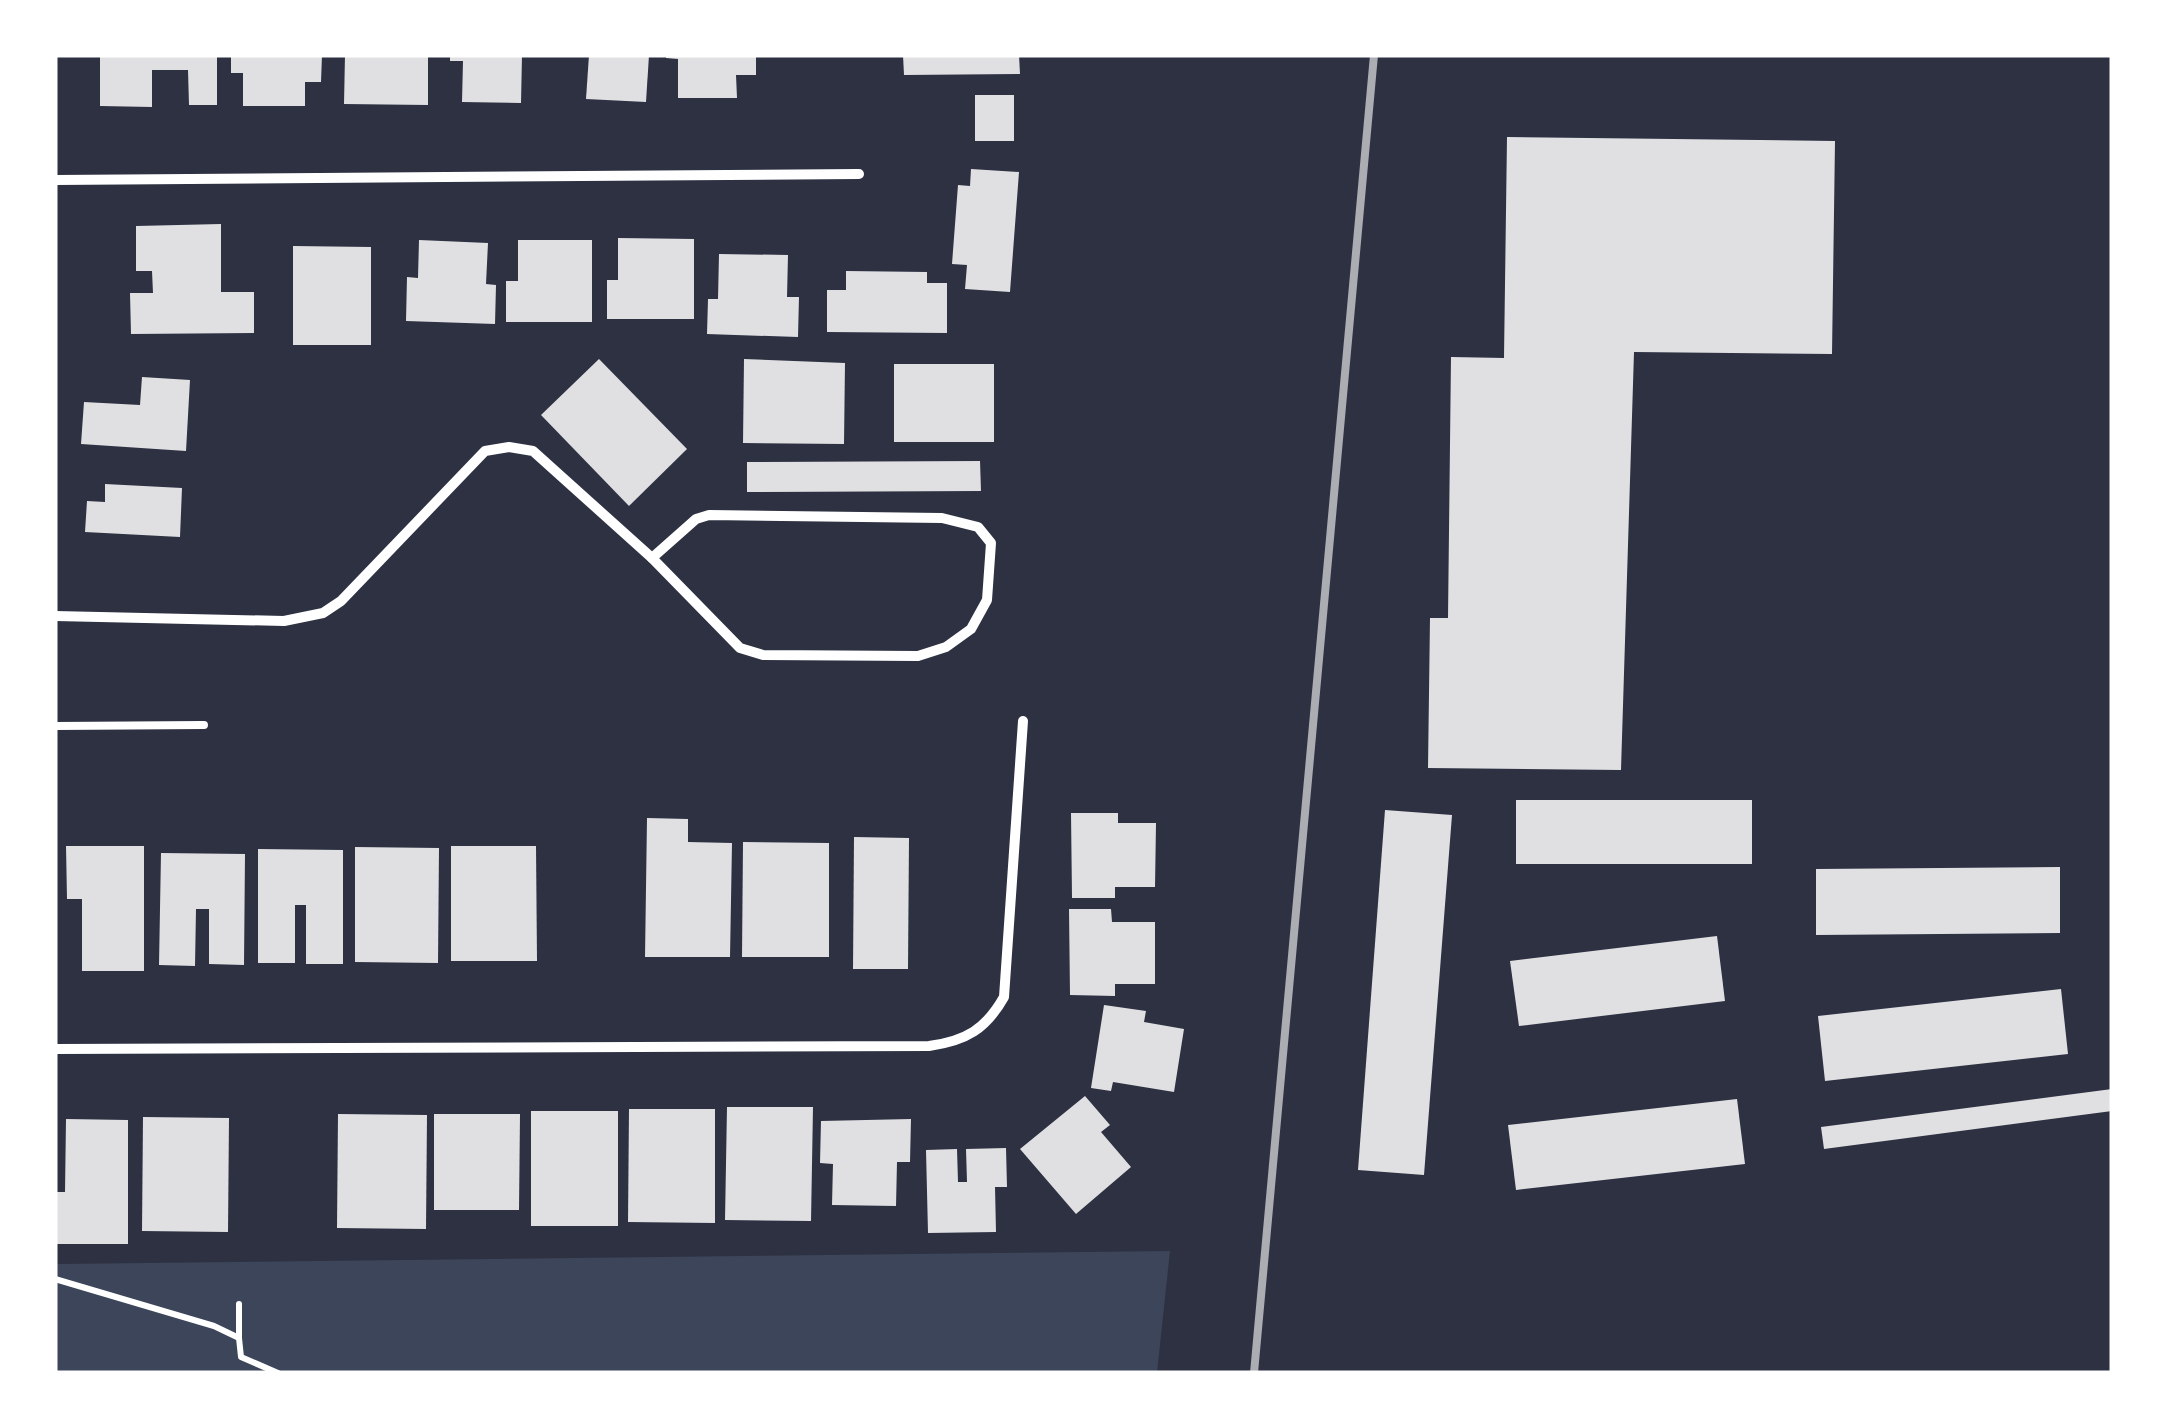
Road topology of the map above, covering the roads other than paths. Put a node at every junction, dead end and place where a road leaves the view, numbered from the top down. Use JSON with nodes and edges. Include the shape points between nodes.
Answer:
{"nodes":[{"id":1,"x":859,"y":174,"type":"dead end"},
{"id":2,"x":55,"y":180,"type":"edge"},
{"id":3,"x":652,"y":558,"type":"junction"},
{"id":4,"x":55,"y":616,"type":"edge"},
{"id":5,"x":1022,"y":721,"type":"dead end"},
{"id":6,"x":204,"y":725,"type":"dead end"},
{"id":7,"x":55,"y":726,"type":"edge"},
{"id":8,"x":55,"y":1049,"type":"edge"}],
"edges":[{"from":1,"to":2,"type":"street"},
{"from":3,"to":3,"type":"street","via":[[740,648],[918,656],[971,629],[987,600],[991,544],[978,526],[942,518],[709,515]]},
{"from":3,"to":4,"type":"street","via":[[533,451],[509,446],[484,451],[341,602],[322,613],[284,621]]},
{"from":5,"to":8,"type":"street","via":[[1004,997],[990,1020],[954,1042]]},
{"from":6,"to":7,"type":"lane"}]}
